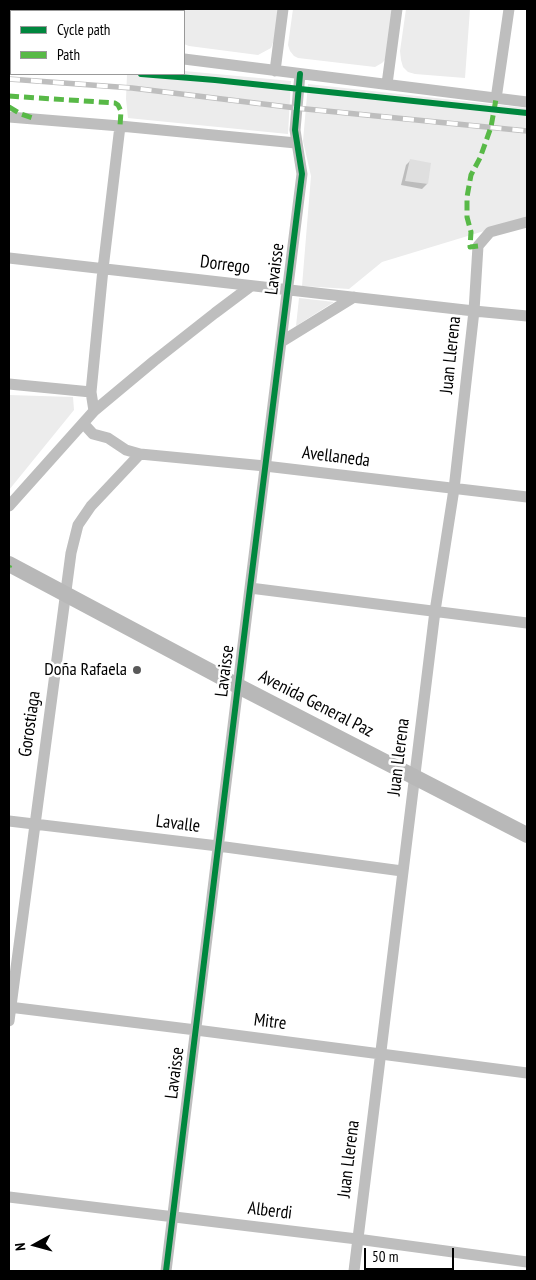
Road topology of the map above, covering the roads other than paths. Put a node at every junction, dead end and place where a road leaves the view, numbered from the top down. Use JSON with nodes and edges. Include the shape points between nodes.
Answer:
{"nodes":[{"id":1,"x":283,"y":9,"type":"edge"},
{"id":2,"x":397,"y":9,"type":"edge"},
{"id":3,"x":509,"y":9,"type":"edge"},
{"id":4,"x":185,"y":59,"type":"edge"},
{"id":5,"x":275,"y":71,"type":"junction"},
{"id":6,"x":300,"y":74,"type":"junction"},
{"id":7,"x":387,"y":84,"type":"junction"},
{"id":8,"x":496,"y":99,"type":"junction"},
{"id":9,"x":527,"y":102,"type":"edge"},
{"id":10,"x":9,"y":117,"type":"edge"},
{"id":11,"x":120,"y":126,"type":"junction"},
{"id":12,"x":296,"y":143,"type":"junction"},
{"id":13,"x":527,"y":222,"type":"edge"},
{"id":14,"x":9,"y":258,"type":"edge"},
{"id":15,"x":103,"y":269,"type":"junction"},
{"id":16,"x":252,"y":286,"type":"junction"},
{"id":17,"x":288,"y":290,"type":"junction"},
{"id":18,"x":354,"y":297,"type":"junction"},
{"id":19,"x":474,"y":312,"type":"junction"},
{"id":20,"x":527,"y":316,"type":"edge"},
{"id":21,"x":281,"y":342,"type":"junction"},
{"id":22,"x":9,"y":384,"type":"edge"},
{"id":23,"x":91,"y":392,"type":"junction"},
{"id":24,"x":94,"y":411,"type":"junction"},
{"id":25,"x":83,"y":423,"type":"junction"},
{"id":26,"x":140,"y":454,"type":"junction"},
{"id":27,"x":265,"y":466,"type":"junction"},
{"id":28,"x":454,"y":489,"type":"junction"},
{"id":29,"x":527,"y":497,"type":"edge"},
{"id":30,"x":9,"y":506,"type":"edge"},
{"id":31,"x":9,"y":564,"type":"edge"},
{"id":32,"x":250,"y":588,"type":"junction"},
{"id":33,"x":65,"y":594,"type":"junction"},
{"id":34,"x":435,"y":612,"type":"junction"},
{"id":35,"x":527,"y":623,"type":"edge"},
{"id":36,"x":238,"y":686,"type":"junction"},
{"id":37,"x":414,"y":776,"type":"junction"},
{"id":38,"x":9,"y":821,"type":"edge"},
{"id":39,"x":34,"y":824,"type":"junction"},
{"id":40,"x":527,"y":835,"type":"edge"},
{"id":41,"x":218,"y":846,"type":"junction"},
{"id":42,"x":402,"y":871,"type":"junction"},
{"id":43,"x":10,"y":1007,"type":"edge"},
{"id":44,"x":9,"y":1021,"type":"edge"},
{"id":45,"x":196,"y":1030,"type":"junction"},
{"id":46,"x":380,"y":1053,"type":"junction"},
{"id":47,"x":527,"y":1073,"type":"edge"},
{"id":48,"x":9,"y":1196,"type":"edge"},
{"id":49,"x":173,"y":1216,"type":"junction"},
{"id":50,"x":357,"y":1239,"type":"junction"},
{"id":51,"x":527,"y":1262,"type":"edge"},
{"id":52,"x":166,"y":1271,"type":"edge"},
{"id":53,"x":354,"y":1271,"type":"edge"}],
"edges":[{"from":1,"to":5,"type":"street"},
{"from":2,"to":7,"type":"street"},
{"from":3,"to":8,"type":"street"},
{"from":4,"to":5,"type":"street"},
{"from":5,"to":6,"type":"street"},
{"from":6,"to":7,"type":"street"},
{"from":6,"to":12,"type":"street","name":"Lavaisse"},
{"from":7,"to":8,"type":"street"},
{"from":8,"to":9,"type":"street"},
{"from":10,"to":11,"type":"street"},
{"from":11,"to":12,"type":"street"},
{"from":11,"to":15,"type":"street"},
{"from":12,"to":17,"type":"street","name":"Lavaisse","via":[[302,174]]},
{"from":13,"to":19,"type":"street","name":"Juan Llerena","via":[[490,232],[478,246]]},
{"from":14,"to":15,"type":"street","name":"Dorrego"},
{"from":15,"to":16,"type":"street","name":"Dorrego"},
{"from":15,"to":23,"type":"street"},
{"from":16,"to":17,"type":"street","name":"Dorrego"},
{"from":16,"to":24,"type":"street","via":[[154,360]]},
{"from":17,"to":18,"type":"street","name":"Dorrego"},
{"from":17,"to":21,"type":"street","name":"Lavaisse"},
{"from":18,"to":19,"type":"street","name":"Dorrego"},
{"from":18,"to":21,"type":"street"},
{"from":19,"to":20,"type":"street","name":"Dorrego"},
{"from":19,"to":28,"type":"street","name":"Juan Llerena"},
{"from":21,"to":27,"type":"street","name":"Lavaisse"},
{"from":22,"to":23,"type":"street"},
{"from":23,"to":24,"type":"street"},
{"from":24,"to":25,"type":"street"},
{"from":25,"to":26,"type":"street","name":"Avellaneda","via":[[93,434]]},
{"from":25,"to":30,"type":"street"},
{"from":26,"to":27,"type":"street","name":"Avellaneda"},
{"from":26,"to":33,"type":"street","name":"Gorostiaga","via":[[91,506],[78,525]]},
{"from":27,"to":28,"type":"street","name":"Avellaneda"},
{"from":27,"to":32,"type":"street","name":"Lavaisse"},
{"from":28,"to":29,"type":"street","name":"Avellaneda"},
{"from":28,"to":34,"type":"street","name":"Juan Llerena"},
{"from":31,"to":33,"type":"main road","name":"Avenida General Paz"},
{"from":32,"to":34,"type":"street"},
{"from":32,"to":36,"type":"street","name":"Lavaisse"},
{"from":33,"to":36,"type":"main road","name":"Avenida General Paz"},
{"from":33,"to":39,"type":"street","name":"Gorostiaga"},
{"from":34,"to":35,"type":"street"},
{"from":34,"to":37,"type":"street","name":"Juan Llerena"},
{"from":36,"to":37,"type":"main road","name":"Avenida General Paz"},
{"from":36,"to":41,"type":"street","name":"Lavaisse"},
{"from":37,"to":40,"type":"main road","name":"Avenida General Paz"},
{"from":37,"to":42,"type":"street","name":"Juan Llerena"},
{"from":38,"to":39,"type":"street","name":"Lavalle"},
{"from":39,"to":41,"type":"street","name":"Lavalle"},
{"from":39,"to":43,"type":"street","name":"Gorostiaga"},
{"from":41,"to":42,"type":"street","name":"Lavalle"},
{"from":41,"to":45,"type":"street","name":"Lavaisse"},
{"from":42,"to":46,"type":"street","name":"Juan Llerena"},
{"from":43,"to":44,"type":"street","name":"Gorostiaga"},
{"from":43,"to":45,"type":"street","name":"Mitre"},
{"from":45,"to":46,"type":"street","name":"Mitre"},
{"from":45,"to":49,"type":"street","name":"Lavaisse"},
{"from":46,"to":47,"type":"street","name":"Mitre"},
{"from":46,"to":50,"type":"street","name":"Juan Llerena"},
{"from":48,"to":49,"type":"street","name":"Alberdi"},
{"from":49,"to":50,"type":"street","name":"Alberdi"},
{"from":49,"to":52,"type":"street","name":"Lavaisse"},
{"from":50,"to":51,"type":"street","name":"Alberdi"},
{"from":50,"to":53,"type":"street","name":"Juan Llerena"}]}
